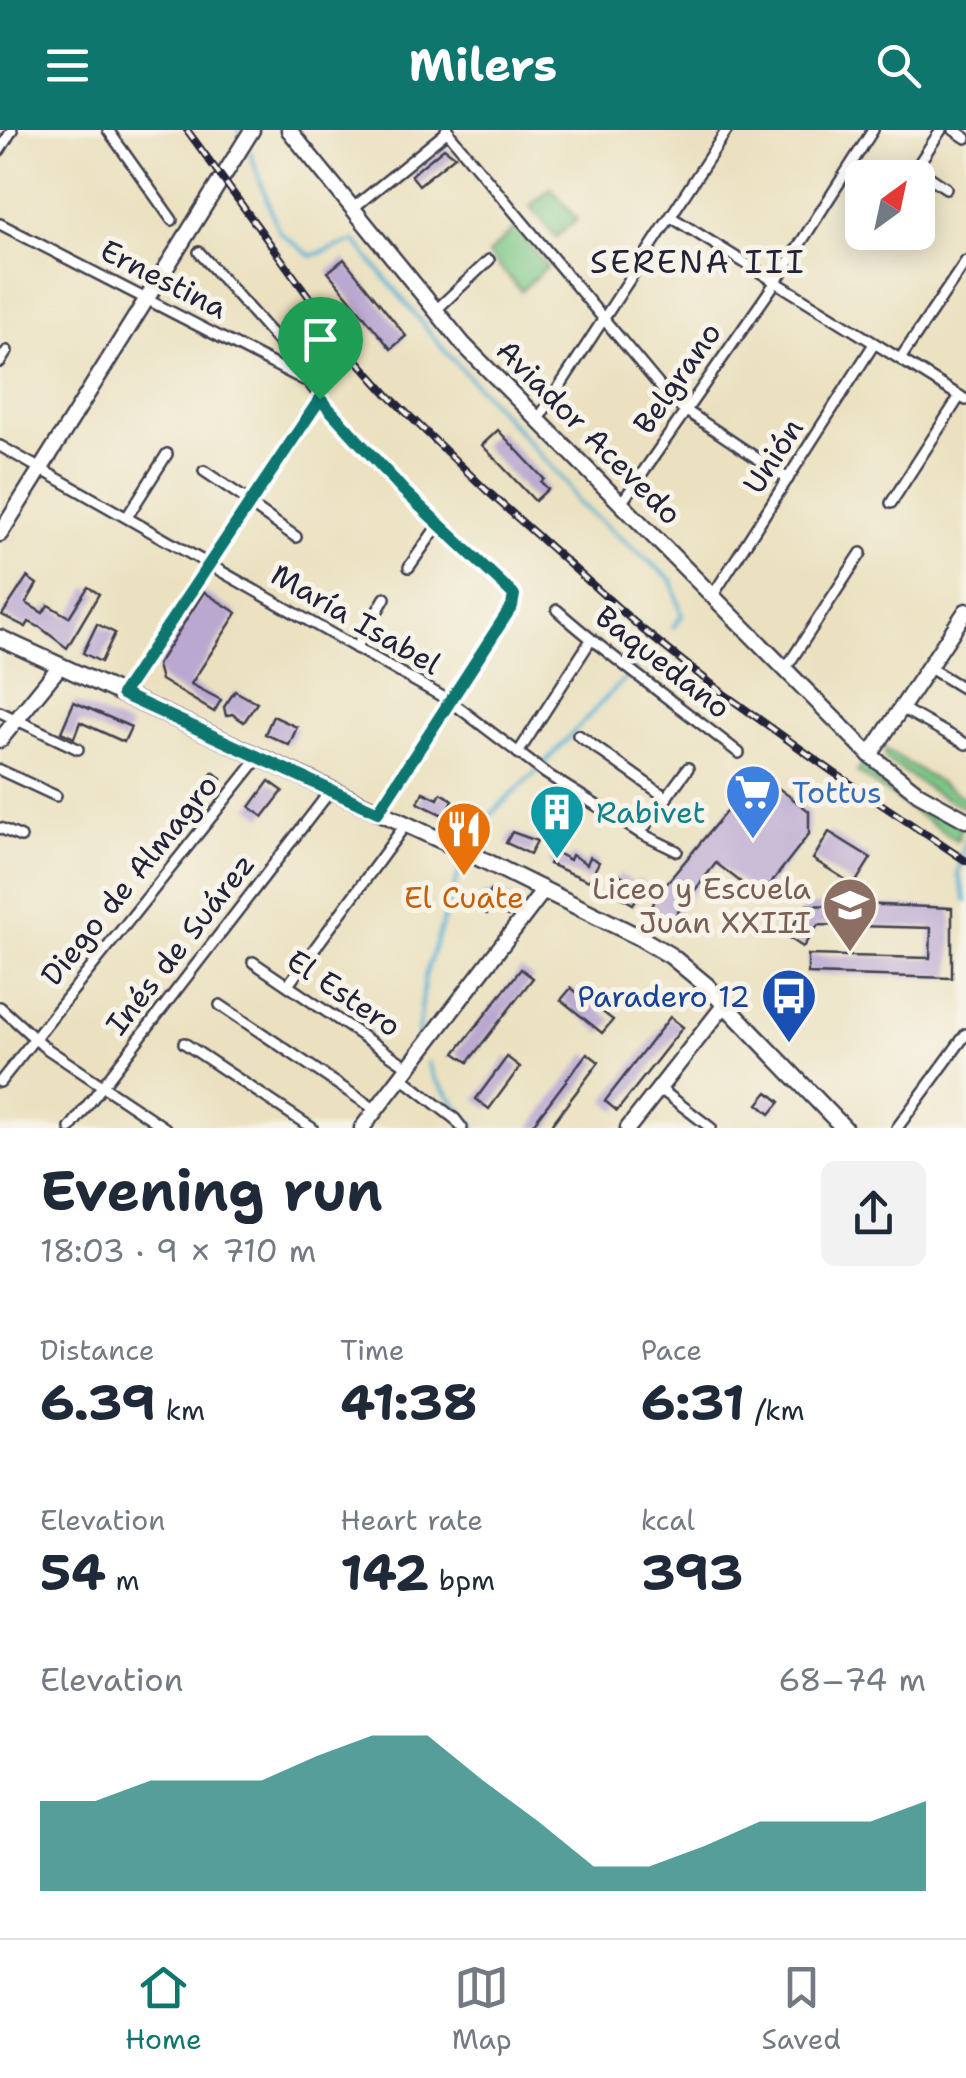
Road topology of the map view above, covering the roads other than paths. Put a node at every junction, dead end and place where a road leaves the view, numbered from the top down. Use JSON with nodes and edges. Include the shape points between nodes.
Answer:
{"nodes":[{"id":1,"x":12,"y":130,"type":"edge"},
{"id":2,"x":108,"y":130,"type":"edge"},
{"id":3,"x":252,"y":130,"type":"edge"},
{"id":4,"x":289,"y":130,"type":"edge"},
{"id":5,"x":727,"y":130,"type":"edge"},
{"id":6,"x":872,"y":130,"type":"edge"},
{"id":7,"x":941,"y":130,"type":"edge"},
{"id":8,"x":954,"y":130,"type":"edge"},
{"id":9,"x":447,"y":131,"type":"edge"},
{"id":10,"x":966,"y":138,"type":"edge"},
{"id":11,"x":0,"y":150,"type":"edge"},
{"id":12,"x":921,"y":160,"type":"edge"},
{"id":13,"x":935,"y":183,"type":"edge"},
{"id":14,"x":946,"y":188,"type":"dead end"},
{"id":15,"x":352,"y":210,"type":"junction"},
{"id":16,"x":671,"y":217,"type":"junction"},
{"id":17,"x":172,"y":220,"type":"dead end"},
{"id":18,"x":0,"y":224,"type":"edge"},
{"id":19,"x":199,"y":252,"type":"dead end"},
{"id":20,"x":489,"y":260,"type":"dead end"},
{"id":21,"x":966,"y":261,"type":"edge"},
{"id":22,"x":774,"y":283,"type":"junction"},
{"id":23,"x":146,"y":296,"type":"junction"},
{"id":24,"x":435,"y":311,"type":"junction"},
{"id":25,"x":603,"y":318,"type":"junction"},
{"id":26,"x":874,"y":344,"type":"junction"},
{"id":27,"x":7,"y":351,"type":"dead end"},
{"id":28,"x":900,"y":359,"type":"junction"},
{"id":29,"x":0,"y":362,"type":"edge"},
{"id":30,"x":304,"y":380,"type":"junction"},
{"id":31,"x":963,"y":398,"type":"edge"},
{"id":32,"x":320,"y":399,"type":"junction"},
{"id":33,"x":684,"y":410,"type":"junction"},
{"id":34,"x":537,"y":421,"type":"junction"},
{"id":35,"x":0,"y":446,"type":"edge"},
{"id":36,"x":168,"y":454,"type":"dead end"},
{"id":37,"x":41,"y":468,"type":"junction"},
{"id":38,"x":204,"y":471,"type":"dead end"},
{"id":39,"x":788,"y":479,"type":"junction"},
{"id":40,"x":250,"y":503,"type":"junction"},
{"id":41,"x":891,"y":503,"type":"dead end"},
{"id":42,"x":620,"y":504,"type":"junction"},
{"id":43,"x":127,"y":517,"type":"junction"},
{"id":44,"x":439,"y":524,"type":"junction"},
{"id":45,"x":0,"y":534,"type":"edge"},
{"id":46,"x":296,"y":537,"type":"dead end"},
{"id":47,"x":861,"y":554,"type":"dead end"},
{"id":48,"x":207,"y":563,"type":"junction"},
{"id":49,"x":409,"y":567,"type":"dead end"},
{"id":50,"x":713,"y":594,"type":"junction"},
{"id":51,"x":384,"y":598,"type":"dead end"},
{"id":52,"x":557,"y":610,"type":"dead end"},
{"id":53,"x":966,"y":611,"type":"edge"},
{"id":54,"x":960,"y":633,"type":"edge"},
{"id":55,"x":0,"y":638,"type":"edge"},
{"id":56,"x":591,"y":640,"type":"junction"},
{"id":57,"x":356,"y":648,"type":"junction"},
{"id":58,"x":60,"y":666,"type":"junction"},
{"id":59,"x":928,"y":667,"type":"junction"},
{"id":60,"x":786,"y":668,"type":"junction"},
{"id":61,"x":966,"y":690,"type":"edge"},
{"id":62,"x":122,"y":694,"type":"junction"},
{"id":63,"x":450,"y":702,"type":"junction"},
{"id":64,"x":901,"y":708,"type":"junction"},
{"id":65,"x":0,"y":712,"type":"edge"},
{"id":66,"x":17,"y":720,"type":"junction"},
{"id":67,"x":578,"y":735,"type":"dead end"},
{"id":68,"x":0,"y":740,"type":"edge"},
{"id":69,"x":966,"y":744,"type":"edge"},
{"id":70,"x":78,"y":749,"type":"dead end"},
{"id":71,"x":518,"y":753,"type":"junction"},
{"id":72,"x":739,"y":753,"type":"dead end"},
{"id":73,"x":870,"y":755,"type":"junction"},
{"id":74,"x":260,"y":756,"type":"junction"},
{"id":75,"x":688,"y":768,"type":"dead end"},
{"id":76,"x":0,"y":770,"type":"edge"},
{"id":77,"x":332,"y":790,"type":"junction"},
{"id":78,"x":56,"y":796,"type":"dead end"},
{"id":79,"x":666,"y":798,"type":"junction"},
{"id":80,"x":378,"y":812,"type":"junction"},
{"id":81,"x":962,"y":818,"type":"edge"},
{"id":82,"x":406,"y":824,"type":"junction"},
{"id":83,"x":0,"y":828,"type":"edge"},
{"id":84,"x":640,"y":833,"type":"junction"},
{"id":85,"x":21,"y":837,"type":"dead end"},
{"id":86,"x":677,"y":851,"type":"dead end"},
{"id":87,"x":544,"y":890,"type":"junction"},
{"id":88,"x":252,"y":962,"type":"dead end"},
{"id":89,"x":288,"y":986,"type":"junction"},
{"id":90,"x":726,"y":1003,"type":"junction"},
{"id":91,"x":220,"y":1005,"type":"dead end"},
{"id":92,"x":0,"y":1007,"type":"edge"},
{"id":93,"x":966,"y":1034,"type":"edge"},
{"id":94,"x":34,"y":1039,"type":"junction"},
{"id":95,"x":184,"y":1043,"type":"dead end"},
{"id":96,"x":404,"y":1072,"type":"junction"},
{"id":97,"x":0,"y":1082,"type":"edge"},
{"id":98,"x":101,"y":1088,"type":"junction"},
{"id":99,"x":659,"y":1088,"type":"junction"},
{"id":100,"x":376,"y":1110,"type":"junction"},
{"id":101,"x":460,"y":1127,"type":"edge"},
{"id":102,"x":70,"y":1128,"type":"edge"},
{"id":103,"x":165,"y":1128,"type":"edge"},
{"id":104,"x":312,"y":1128,"type":"edge"},
{"id":105,"x":362,"y":1128,"type":"edge"},
{"id":106,"x":628,"y":1128,"type":"edge"},
{"id":107,"x":712,"y":1128,"type":"edge"},
{"id":108,"x":844,"y":1128,"type":"edge"},
{"id":109,"x":898,"y":1128,"type":"edge"}],
"edges":[{"from":1,"to":11,"type":"street"},
{"from":2,"to":17,"type":"street"},
{"from":3,"to":23,"type":"main road"},
{"from":4,"to":15,"type":"main road","name":"Aviador Acevedo"},
{"from":5,"to":16,"type":"street"},
{"from":6,"to":22,"type":"street","name":"Belgrano"},
{"from":7,"to":12,"type":"street"},
{"from":8,"to":10,"type":"street"},
{"from":9,"to":15,"type":"street"},
{"from":9,"to":25,"type":"street"},
{"from":13,"to":14,"type":"street"},
{"from":15,"to":24,"type":"main road","name":"Aviador Acevedo"},
{"from":16,"to":22,"type":"street"},
{"from":16,"to":25,"type":"street"},
{"from":18,"to":23,"type":"street","name":"Ernestina"},
{"from":19,"to":30,"type":"street"},
{"from":20,"to":24,"type":"street"},
{"from":21,"to":28,"type":"street"},
{"from":22,"to":26,"type":"street"},
{"from":22,"to":33,"type":"street","name":"Belgrano"},
{"from":23,"to":30,"type":"street","name":"Ernestina"},
{"from":23,"to":37,"type":"main road"},
{"from":24,"to":34,"type":"main road","name":"Aviador Acevedo"},
{"from":25,"to":33,"type":"street"},
{"from":25,"to":34,"type":"street"},
{"from":26,"to":28,"type":"street"},
{"from":26,"to":39,"type":"street","name":"Unión"},
{"from":27,"to":29,"type":"street"},
{"from":28,"to":31,"type":"street"},
{"from":30,"to":32,"type":"street"},
{"from":31,"to":41,"type":"street"},
{"from":32,"to":40,"type":"street"},
{"from":32,"to":44,"type":"street"},
{"from":33,"to":39,"type":"street"},
{"from":33,"to":42,"type":"street","name":"Belgrano"},
{"from":34,"to":42,"type":"main road","name":"Aviador Acevedo"},
{"from":35,"to":37,"type":"street","name":"María Isabel"},
{"from":36,"to":43,"type":"street"},
{"from":37,"to":43,"type":"street","name":"María Isabel"},
{"from":37,"to":45,"type":"main road"},
{"from":38,"to":40,"type":"street"},
{"from":39,"to":50,"type":"street","name":"Unión"},
{"from":40,"to":46,"type":"street"},
{"from":40,"to":48,"type":"street"},
{"from":42,"to":50,"type":"main road","name":"Aviador Acevedo"},
{"from":43,"to":48,"type":"street","name":"María Isabel"},
{"from":44,"to":49,"type":"street"},
{"from":44,"to":63,"type":"street","via":[[514,595]]},
{"from":47,"to":60,"type":"street"},
{"from":48,"to":57,"type":"street","name":"María Isabel"},
{"from":48,"to":62,"type":"street"},
{"from":50,"to":60,"type":"main road","name":"Aviador Acevedo"},
{"from":51,"to":57,"type":"street"},
{"from":52,"to":56,"type":"street","name":"Baquedano"},
{"from":53,"to":54,"type":"main road"},
{"from":54,"to":59,"type":"main road"},
{"from":55,"to":58,"type":"main road"},
{"from":56,"to":71,"type":"street"},
{"from":56,"to":72,"type":"street","name":"Baquedano"},
{"from":57,"to":63,"type":"street","name":"María Isabel"},
{"from":58,"to":62,"type":"main road"},
{"from":58,"to":66,"type":"main road"},
{"from":59,"to":61,"type":"street"},
{"from":59,"to":64,"type":"main road"},
{"from":60,"to":73,"type":"main road","name":"Aviador Acevedo"},
{"from":62,"to":74,"type":"main road"},
{"from":63,"to":71,"type":"street","name":"María Isabel"},
{"from":63,"to":80,"type":"street"},
{"from":64,"to":69,"type":"street"},
{"from":64,"to":73,"type":"main road"},
{"from":65,"to":66,"type":"street"},
{"from":66,"to":68,"type":"main road"},
{"from":66,"to":70,"type":"street"},
{"from":67,"to":79,"type":"street"},
{"from":71,"to":84,"type":"street","name":"María Isabel"},
{"from":73,"to":81,"type":"main road","name":"Aviador Acevedo"},
{"from":74,"to":77,"type":"main road"},
{"from":74,"to":94,"type":"street","name":"Diego de Almagro"},
{"from":75,"to":79,"type":"street"},
{"from":76,"to":78,"type":"street"},
{"from":77,"to":80,"type":"main road"},
{"from":77,"to":98,"type":"street","name":"Inés de Suárez"},
{"from":79,"to":84,"type":"street"},
{"from":80,"to":82,"type":"main road"},
{"from":82,"to":87,"type":"main road"},
{"from":82,"to":89,"type":"street"},
{"from":83,"to":85,"type":"street"},
{"from":84,"to":86,"type":"street","name":"María Isabel"},
{"from":87,"to":90,"type":"main road","via":[[657,948]]},
{"from":87,"to":96,"type":"main road"},
{"from":88,"to":89,"type":"street","name":"El Estero"},
{"from":89,"to":96,"type":"street","name":"El Estero"},
{"from":90,"to":99,"type":"main road"},
{"from":90,"to":108,"type":"main road"},
{"from":91,"to":100,"type":"street"},
{"from":92,"to":94,"type":"street"},
{"from":93,"to":109,"type":"street"},
{"from":94,"to":97,"type":"street","name":"Diego de Almagro"},
{"from":94,"to":98,"type":"street"},
{"from":95,"to":104,"type":"street"},
{"from":96,"to":100,"type":"main road"},
{"from":96,"to":101,"type":"street","name":"El Estero"},
{"from":98,"to":102,"type":"street","name":"Inés de Suárez"},
{"from":98,"to":103,"type":"street"},
{"from":99,"to":106,"type":"main road"},
{"from":99,"to":107,"type":"street"},
{"from":100,"to":105,"type":"main road"}]}
